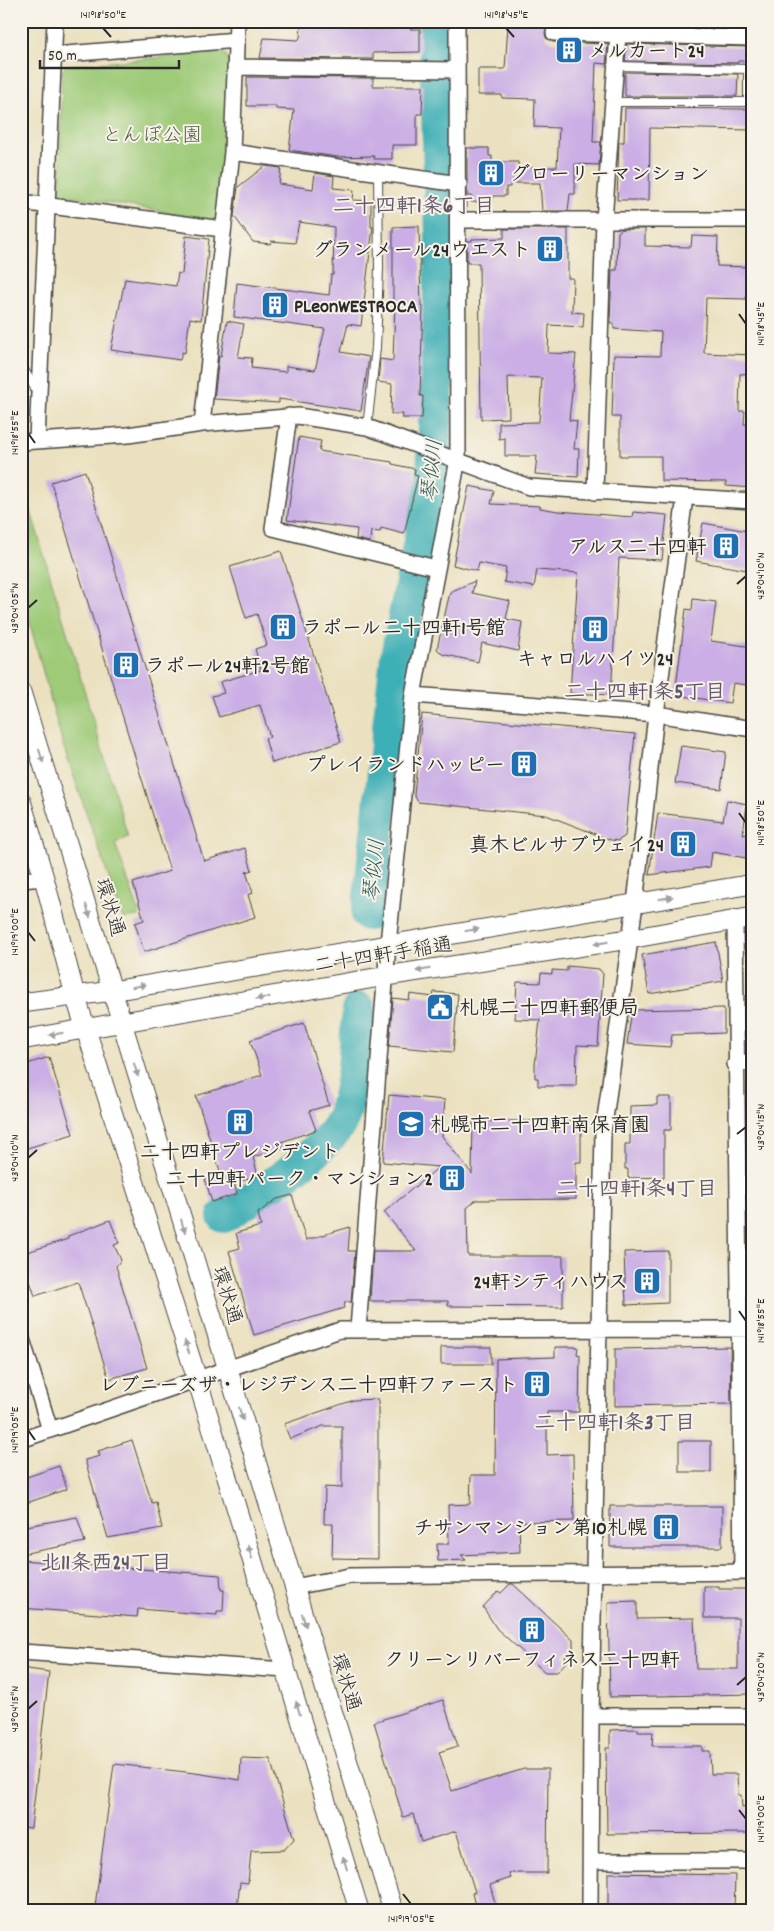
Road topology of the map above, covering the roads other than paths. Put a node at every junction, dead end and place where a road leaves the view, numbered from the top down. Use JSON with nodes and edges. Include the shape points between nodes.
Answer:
{"nodes":[{"id":1,"x":55,"y":21,"type":"edge"},
{"id":2,"x":237,"y":21,"type":"edge"},
{"id":3,"x":457,"y":21,"type":"edge"},
{"id":4,"x":619,"y":27,"type":"edge"},
{"id":5,"x":554,"y":33,"type":"dead end"},
{"id":6,"x":753,"y":38,"type":"edge"},
{"id":7,"x":237,"y":40,"type":"junction"},
{"id":8,"x":54,"y":55,"type":"junction"},
{"id":9,"x":616,"y":66,"type":"junction"},
{"id":10,"x":235,"y":67,"type":"junction"},
{"id":11,"x":452,"y":70,"type":"junction"},
{"id":12,"x":614,"y":102,"type":"junction"},
{"id":13,"x":232,"y":152,"type":"junction"},
{"id":14,"x":378,"y":172,"type":"junction"},
{"id":15,"x":453,"y":183,"type":"junction"},
{"id":16,"x":21,"y":202,"type":"edge"},
{"id":17,"x":46,"y":207,"type":"junction"},
{"id":18,"x":459,"y":220,"type":"junction"},
{"id":19,"x":604,"y":220,"type":"junction"},
{"id":20,"x":753,"y":220,"type":"edge"},
{"id":21,"x":222,"y":229,"type":"junction"},
{"id":22,"x":21,"y":361,"type":"edge"},
{"id":23,"x":39,"y":394,"type":"junction"},
{"id":24,"x":289,"y":416,"type":"junction"},
{"id":25,"x":202,"y":424,"type":"junction"},
{"id":26,"x":367,"y":427,"type":"junction"},
{"id":27,"x":37,"y":440,"type":"junction"},
{"id":28,"x":21,"y":442,"type":"edge"},
{"id":29,"x":454,"y":457,"type":"junction"},
{"id":30,"x":595,"y":492,"type":"junction"},
{"id":31,"x":685,"y":497,"type":"junction"},
{"id":32,"x":753,"y":501,"type":"edge"},
{"id":33,"x":431,"y":567,"type":"junction"},
{"id":34,"x":21,"y":692,"type":"edge"},
{"id":35,"x":413,"y":696,"type":"junction"},
{"id":36,"x":656,"y":714,"type":"junction"},
{"id":37,"x":753,"y":729,"type":"edge"},
{"id":38,"x":21,"y":801,"type":"edge"},
{"id":39,"x":44,"y":878,"type":"junction"},
{"id":40,"x":21,"y":880,"type":"edge"},
{"id":41,"x":753,"y":884,"type":"edge"},
{"id":42,"x":635,"y":904,"type":"junction"},
{"id":43,"x":744,"y":918,"type":"edge"},
{"id":44,"x":629,"y":939,"type":"junction"},
{"id":45,"x":388,"y":944,"type":"junction"},
{"id":46,"x":386,"y":976,"type":"junction"},
{"id":47,"x":112,"y":991,"type":"junction"},
{"id":48,"x":75,"y":995,"type":"junction"},
{"id":49,"x":21,"y":1003,"type":"edge"},
{"id":50,"x":122,"y":1023,"type":"junction"},
{"id":51,"x":85,"y":1029,"type":"junction"},
{"id":52,"x":21,"y":1040,"type":"edge"},
{"id":53,"x":753,"y":1060,"type":"edge"},
{"id":54,"x":735,"y":1064,"type":"junction"},
{"id":55,"x":358,"y":1329,"type":"junction"},
{"id":56,"x":747,"y":1329,"type":"edge"},
{"id":57,"x":600,"y":1331,"type":"junction"},
{"id":58,"x":21,"y":1336,"type":"edge"},
{"id":59,"x":227,"y":1369,"type":"junction"},
{"id":60,"x":198,"y":1379,"type":"junction"},
{"id":61,"x":50,"y":1430,"type":"junction"},
{"id":62,"x":21,"y":1440,"type":"edge"},
{"id":63,"x":747,"y":1572,"type":"edge"},
{"id":64,"x":594,"y":1573,"type":"junction"},
{"id":65,"x":294,"y":1587,"type":"junction"},
{"id":66,"x":21,"y":1652,"type":"edge"},
{"id":67,"x":286,"y":1670,"type":"junction"},
{"id":68,"x":591,"y":1716,"type":"junction"},
{"id":69,"x":753,"y":1716,"type":"edge"},
{"id":70,"x":753,"y":1860,"type":"edge"},
{"id":71,"x":591,"y":1861,"type":"junction"},
{"id":72,"x":359,"y":1910,"type":"edge"},
{"id":73,"x":393,"y":1910,"type":"edge"},
{"id":74,"x":590,"y":1910,"type":"edge"}],
"edges":[{"from":1,"to":8,"type":"street"},
{"from":2,"to":7,"type":"street"},
{"from":3,"to":11,"type":"street"},
{"from":4,"to":5,"type":"street"},
{"from":4,"to":6,"type":"street"},
{"from":4,"to":9,"type":"street"},
{"from":7,"to":8,"type":"street"},
{"from":7,"to":10,"type":"street"},
{"from":8,"to":17,"type":"street"},
{"from":9,"to":12,"type":"street"},
{"from":9,"to":12,"type":"lane","via":[[748,69],[748,102]]},
{"from":10,"to":11,"type":"street"},
{"from":10,"to":13,"type":"street"},
{"from":11,"to":15,"type":"street"},
{"from":12,"to":19,"type":"street"},
{"from":13,"to":14,"type":"street"},
{"from":13,"to":21,"type":"street"},
{"from":14,"to":15,"type":"street"},
{"from":14,"to":26,"type":"lane","via":[[376,348]]},
{"from":15,"to":18,"type":"street"},
{"from":16,"to":17,"type":"street"},
{"from":17,"to":21,"type":"street"},
{"from":17,"to":23,"type":"street"},
{"from":18,"to":19,"type":"street"},
{"from":18,"to":29,"type":"street"},
{"from":19,"to":20,"type":"street"},
{"from":19,"to":30,"type":"street"},
{"from":21,"to":25,"type":"street"},
{"from":22,"to":23,"type":"lane"},
{"from":23,"to":27,"type":"street"},
{"from":24,"to":25,"type":"street"},
{"from":24,"to":26,"type":"street"},
{"from":24,"to":33,"type":"street","via":[[273,528]]},
{"from":25,"to":27,"type":"street","via":[[128,434]]},
{"from":26,"to":29,"type":"street"},
{"from":27,"to":28,"type":"street"},
{"from":29,"to":30,"type":"street","via":[[529,487]]},
{"from":29,"to":33,"type":"street"},
{"from":30,"to":31,"type":"street"},
{"from":31,"to":32,"type":"street"},
{"from":31,"to":36,"type":"street"},
{"from":33,"to":35,"type":"street"},
{"from":34,"to":47,"type":"street","name":"環状通","one_way":true},
{"from":35,"to":36,"type":"street"},
{"from":35,"to":45,"type":"street"},
{"from":36,"to":37,"type":"street"},
{"from":36,"to":42,"type":"street"},
{"from":38,"to":39,"type":"street"},
{"from":39,"to":40,"type":"street"},
{"from":39,"to":48,"type":"street"},
{"from":42,"to":41,"type":"street","name":"二十四軒手稲通","one_way":true},
{"from":42,"to":44,"type":"street"},
{"from":45,"to":42,"type":"street","name":"二十四軒手稲通","one_way":true},
{"from":43,"to":44,"type":"street","name":"二十四軒手稲通"},
{"from":43,"to":54,"type":"street"},
{"from":44,"to":46,"type":"street","name":"二十四軒手稲通","one_way":true},
{"from":44,"to":57,"type":"street","via":[[603,1133]]},
{"from":45,"to":46,"type":"street"},
{"from":47,"to":45,"type":"street","name":"二十四軒手稲通","one_way":true},
{"from":46,"to":50,"type":"street","name":"二十四軒手稲通","one_way":true},
{"from":46,"to":55,"type":"street"},
{"from":47,"to":48,"type":"street","name":"二十四軒手稲通"},
{"from":47,"to":50,"type":"street","name":"環状通"},
{"from":48,"to":49,"type":"street","name":"二十四軒手稲通"},
{"from":48,"to":51,"type":"street"},
{"from":50,"to":51,"type":"street","name":"二十四軒手稲通"},
{"from":50,"to":59,"type":"street","name":"環状通","one_way":true},
{"from":51,"to":52,"type":"street","name":"二十四軒手稲通","one_way":true},
{"from":60,"to":51,"type":"street","one_way":true},
{"from":53,"to":54,"type":"street"},
{"from":54,"to":56,"type":"street"},
{"from":55,"to":57,"type":"street"},
{"from":55,"to":59,"type":"street","via":[[340,1330]]},
{"from":56,"to":57,"type":"street"},
{"from":56,"to":63,"type":"street"},
{"from":57,"to":64,"type":"street"},
{"from":58,"to":61,"type":"street"},
{"from":59,"to":60,"type":"street"},
{"from":59,"to":65,"type":"street","name":"環状通","one_way":true},
{"from":60,"to":61,"type":"street"},
{"from":67,"to":60,"type":"street","one_way":true},
{"from":61,"to":62,"type":"street"},
{"from":63,"to":64,"type":"street"},
{"from":64,"to":65,"type":"street","via":[[350,1576]]},
{"from":64,"to":68,"type":"street"},
{"from":65,"to":73,"type":"street","name":"環状通","one_way":true},
{"from":66,"to":67,"type":"street"},
{"from":72,"to":67,"type":"street","one_way":true},
{"from":68,"to":69,"type":"street"},
{"from":68,"to":71,"type":"street"},
{"from":70,"to":71,"type":"street"},
{"from":71,"to":74,"type":"street"}]}
